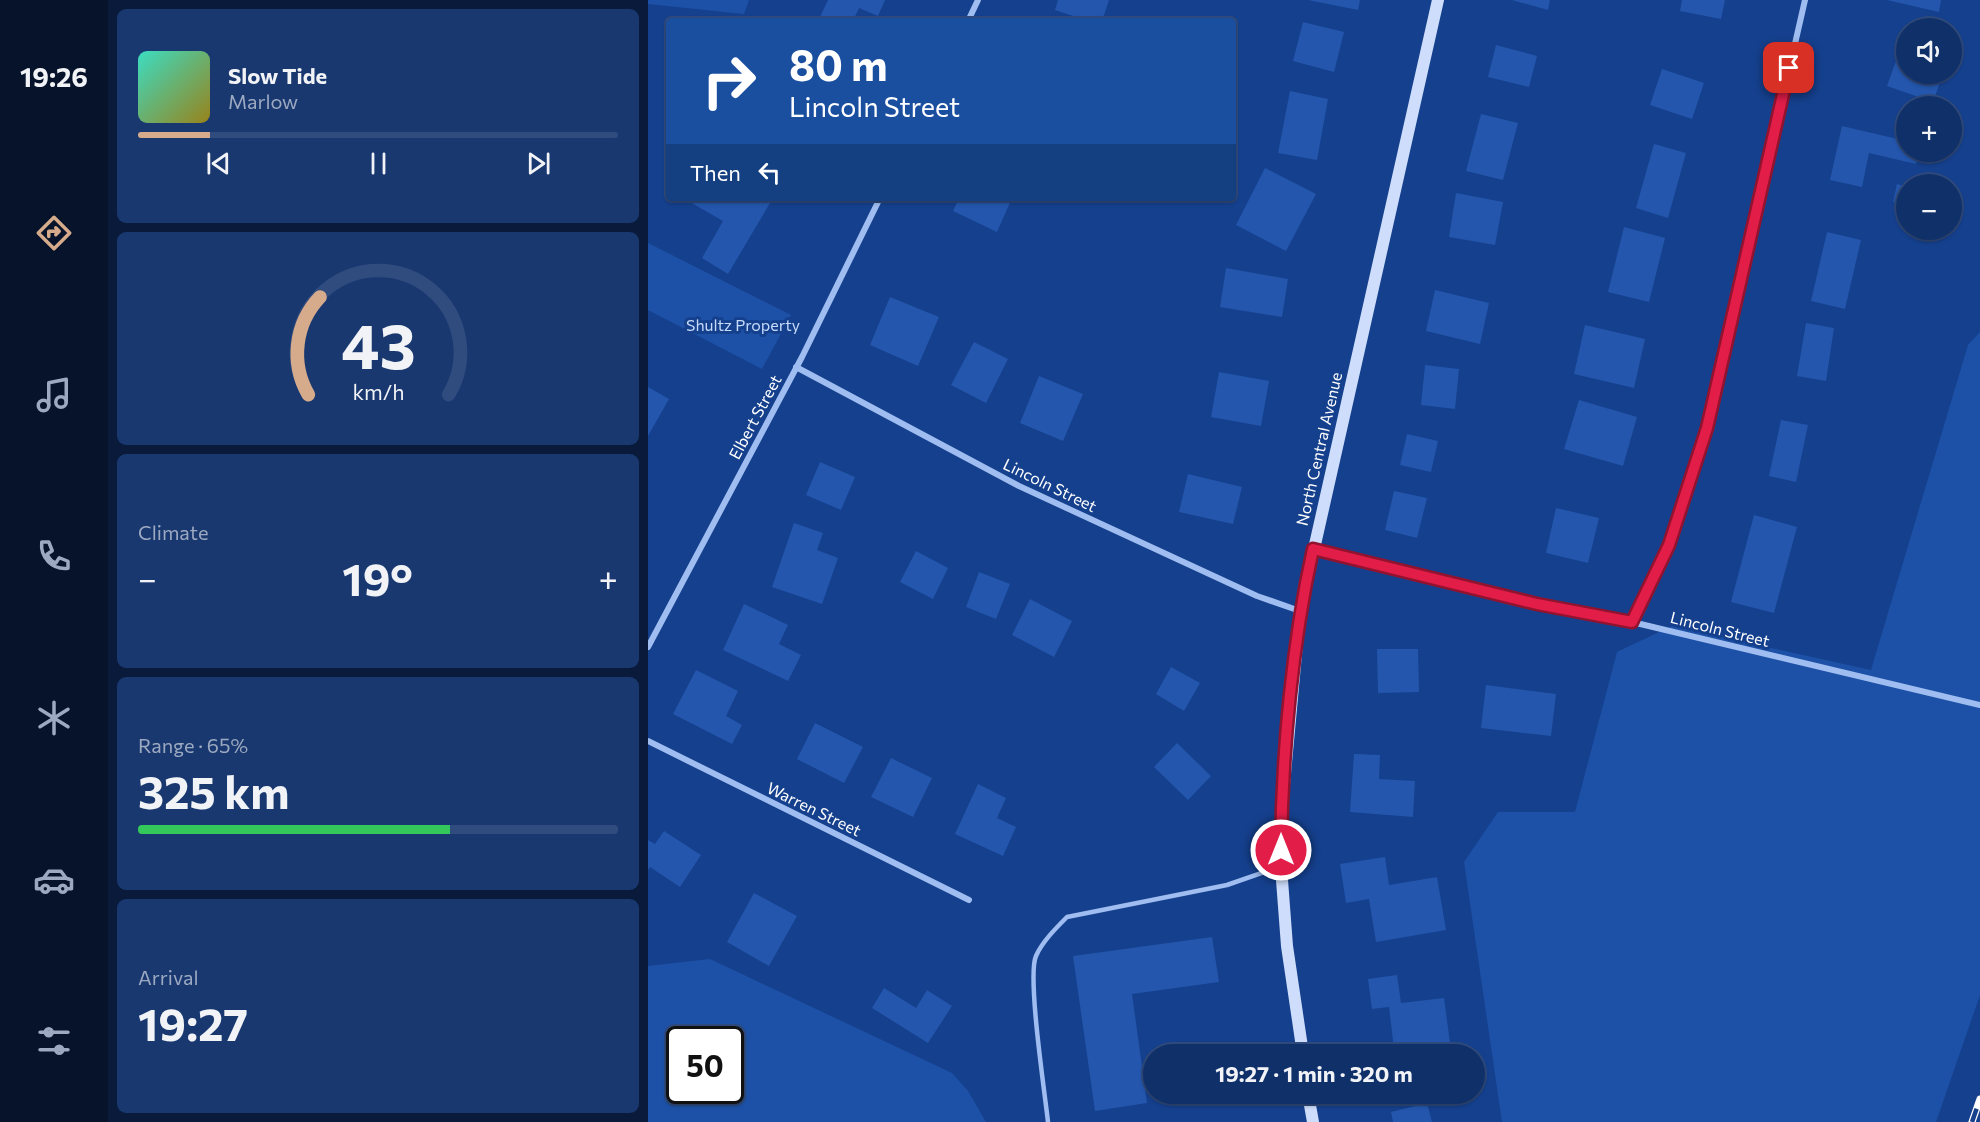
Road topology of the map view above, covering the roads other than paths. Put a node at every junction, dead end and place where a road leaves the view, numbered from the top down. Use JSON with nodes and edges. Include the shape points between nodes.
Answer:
{"nodes":[{"id":1,"x":978,"y":0,"type":"edge"},
{"id":2,"x":1438,"y":0,"type":"edge"},
{"id":3,"x":1805,"y":0,"type":"edge"},
{"id":4,"x":969,"y":18,"type":"edge"},
{"id":5,"x":879,"y":201,"type":"edge"},
{"id":6,"x":796,"y":367,"type":"junction"},
{"id":7,"x":1313,"y":549,"type":"junction"},
{"id":8,"x":1300,"y":611,"type":"junction"},
{"id":9,"x":1632,"y":622,"type":"junction"},
{"id":10,"x":648,"y":647,"type":"edge"},
{"id":11,"x":1980,"y":705,"type":"edge"},
{"id":12,"x":648,"y":741,"type":"edge"},
{"id":13,"x":1281,"y":867,"type":"junction"},
{"id":14,"x":969,"y":900,"type":"dead end"},
{"id":15,"x":1301,"y":1044,"type":"edge"},
{"id":16,"x":1310,"y":1104,"type":"edge"},
{"id":17,"x":1048,"y":1122,"type":"edge"},
{"id":18,"x":1313,"y":1122,"type":"edge"}],
"edges":[{"from":1,"to":4,"type":"street"},
{"from":2,"to":7,"type":"main road","name":"North Central Avenue"},
{"from":3,"to":9,"type":"street","via":[[1707,428],[1669,545]]},
{"from":5,"to":6,"type":"street","name":"Elbert Street"},
{"from":6,"to":8,"type":"street","name":"Lincoln Street","via":[[1019,486],[1257,596]]},
{"from":6,"to":10,"type":"street","name":"Elbert Street"},
{"from":7,"to":8,"type":"main road","name":"North Central Avenue"},
{"from":7,"to":9,"type":"street","name":"Lincoln Street","via":[[1537,604]]},
{"from":8,"to":13,"type":"main road","name":"North Central Avenue","via":[[1281,817]]},
{"from":9,"to":11,"type":"street","name":"Lincoln Street"},
{"from":12,"to":14,"type":"street","name":"Warren Street"},
{"from":13,"to":15,"type":"main road","name":"North Central Avenue"},
{"from":13,"to":17,"type":"lane","via":[[1227,885],[1067,917],[1035,958],[1034,994]]},
{"from":16,"to":18,"type":"main road"}]}
